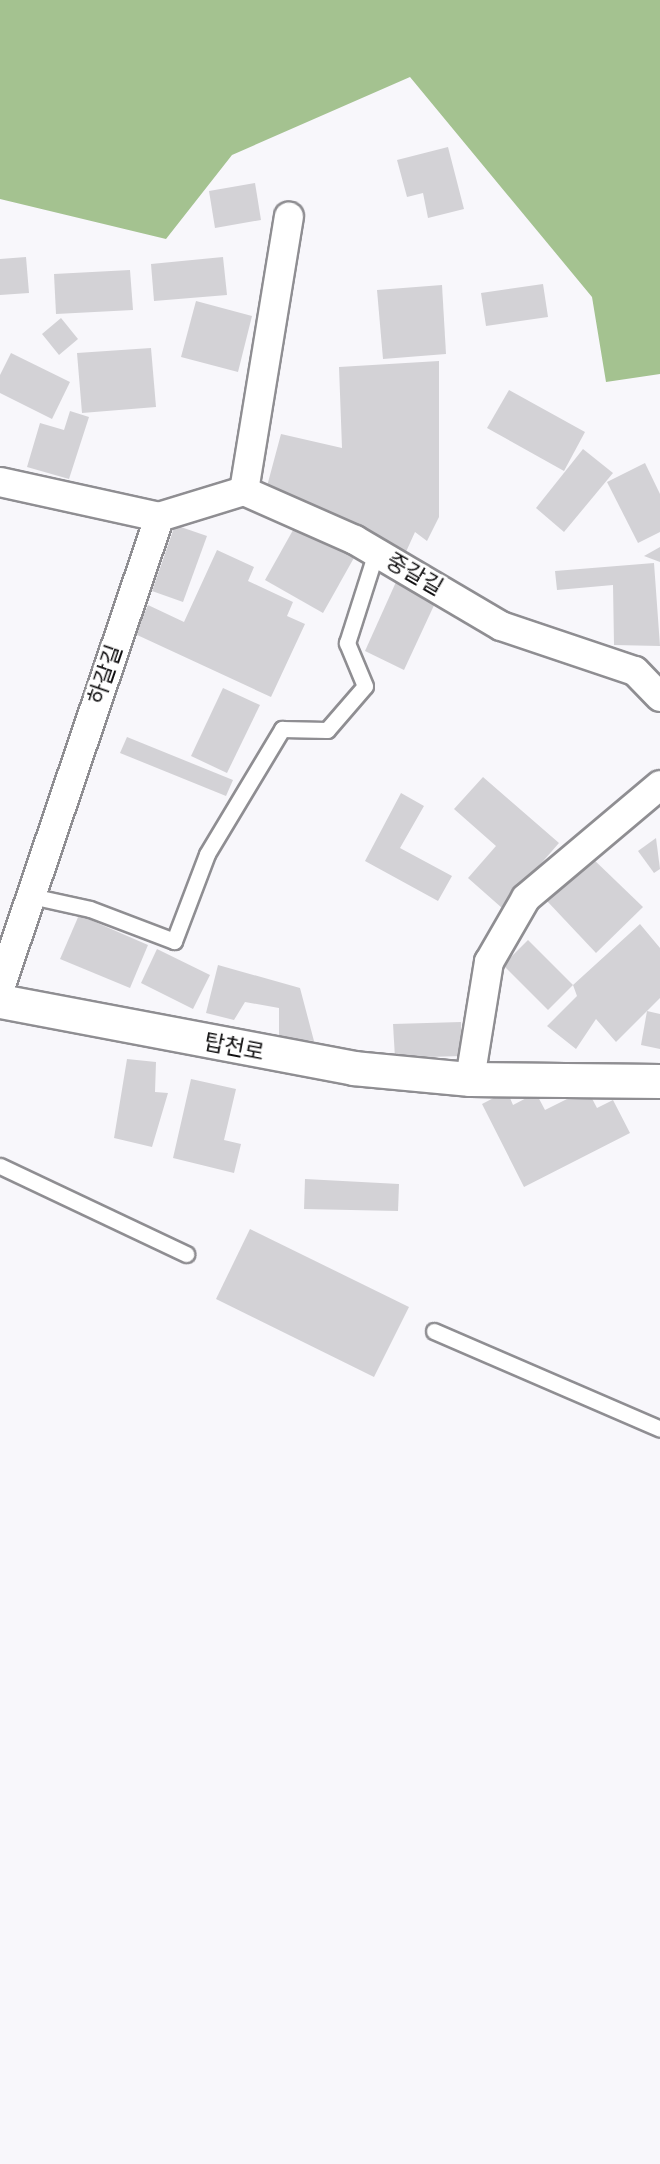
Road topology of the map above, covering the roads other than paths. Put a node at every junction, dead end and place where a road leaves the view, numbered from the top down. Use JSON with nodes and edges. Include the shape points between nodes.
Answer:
{"nodes":[{"id":1,"x":289,"y":217,"type":"dead end"},
{"id":2,"x":0,"y":482,"type":"edge"},
{"id":3,"x":244,"y":492,"type":"junction"},
{"id":4,"x":159,"y":517,"type":"junction"},
{"id":5,"x":376,"y":552,"type":"junction"},
{"id":6,"x":660,"y":697,"type":"edge"},
{"id":7,"x":660,"y":785,"type":"edge"},
{"id":8,"x":32,"y":896,"type":"junction"},
{"id":9,"x":0,"y":988,"type":"edge"},
{"id":10,"x":0,"y":1001,"type":"edge"},
{"id":11,"x":470,"y":1079,"type":"junction"},
{"id":12,"x":660,"y":1081,"type":"edge"},
{"id":13,"x":0,"y":1166,"type":"edge"},
{"id":14,"x":186,"y":1254,"type":"dead end"},
{"id":15,"x":434,"y":1330,"type":"dead end"},
{"id":16,"x":660,"y":1429,"type":"edge"}],
"edges":[{"from":1,"to":3,"type":"street"},
{"from":2,"to":4,"type":"street"},
{"from":3,"to":4,"type":"street"},
{"from":3,"to":5,"type":"street","name":"중갈길"},
{"from":4,"to":8,"type":"street","name":"하갈길"},
{"from":5,"to":6,"type":"street","name":"중갈길","via":[[501,626],[635,671]]},
{"from":5,"to":8,"type":"lane","via":[[347,643],[365,686],[327,730],[282,729],[207,854],[174,941],[90,909]]},
{"from":7,"to":11,"type":"street","via":[[526,898],[489,962]]},
{"from":8,"to":9,"type":"street","name":"하갈길"},
{"from":10,"to":11,"type":"main road","name":"탑천로","via":[[246,1051]]},
{"from":11,"to":12,"type":"main road","name":"탑천로"},
{"from":13,"to":14,"type":"lane"},
{"from":15,"to":16,"type":"lane"}]}
